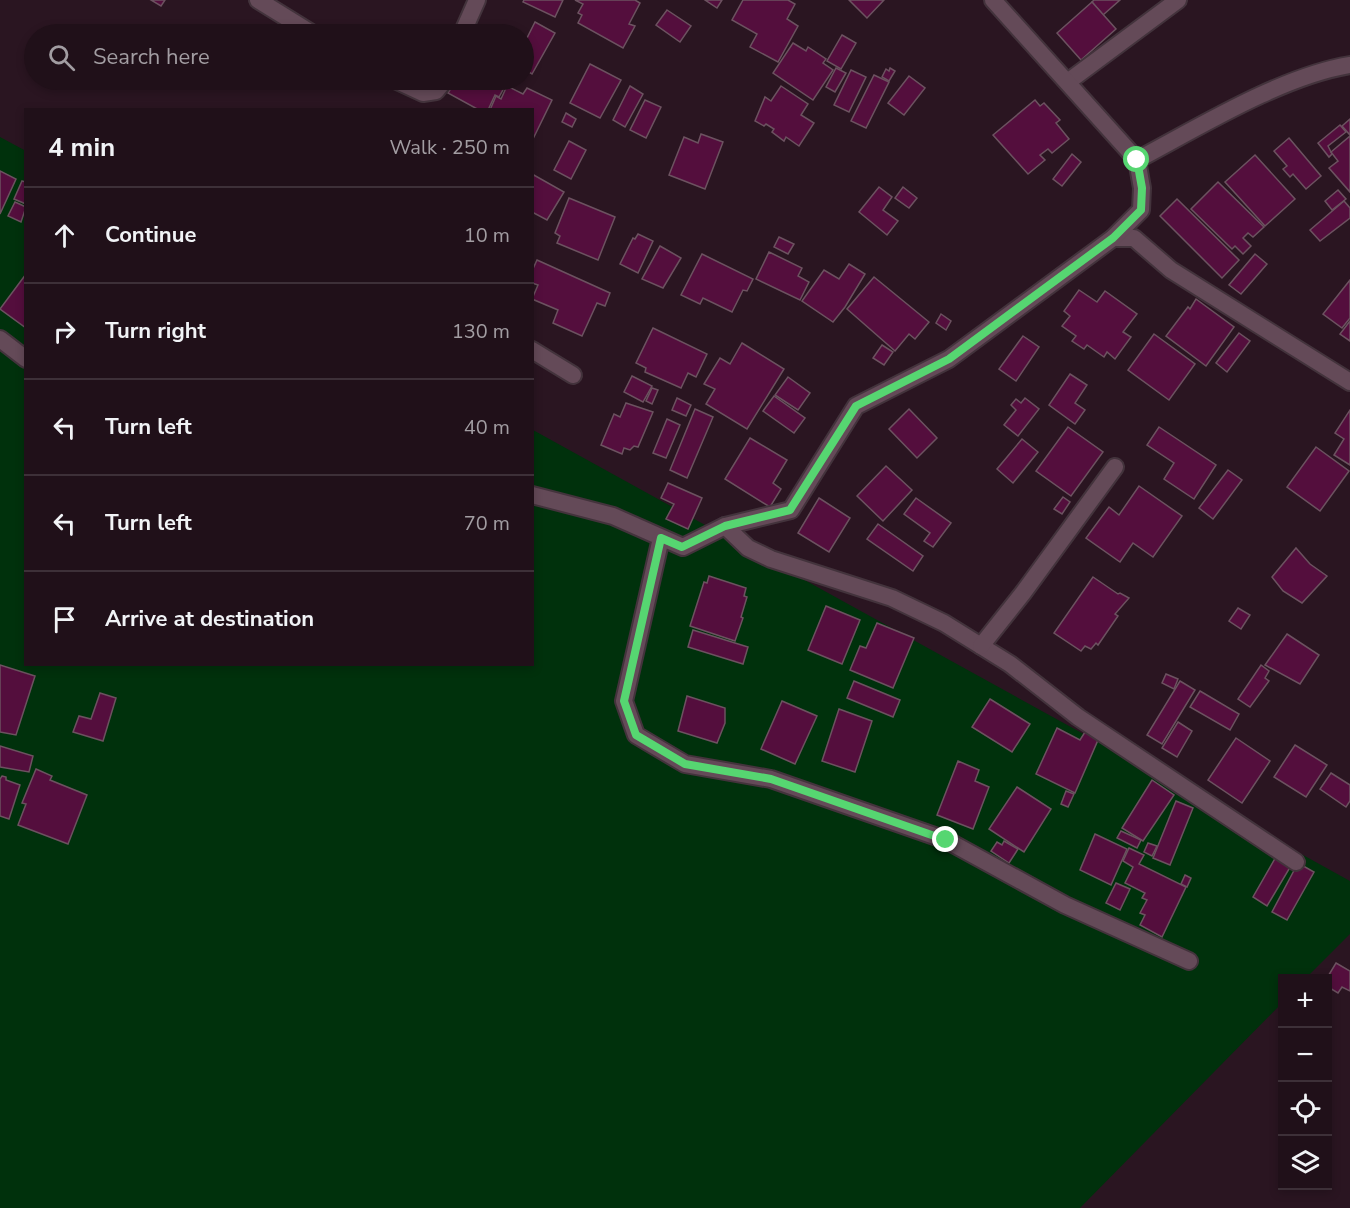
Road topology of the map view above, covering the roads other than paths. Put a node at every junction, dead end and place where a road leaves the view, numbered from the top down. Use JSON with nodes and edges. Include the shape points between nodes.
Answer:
{"nodes":[{"id":1,"x":258,"y":0,"type":"edge"},
{"id":2,"x":477,"y":0,"type":"edge"},
{"id":3,"x":993,"y":0,"type":"edge"},
{"id":4,"x":1178,"y":0,"type":"edge"},
{"id":5,"x":297,"y":24,"type":"edge"},
{"id":6,"x":466,"y":24,"type":"edge"},
{"id":7,"x":1350,"y":65,"type":"edge"},
{"id":8,"x":1069,"y":81,"type":"junction"},
{"id":9,"x":417,"y":90,"type":"edge"},
{"id":10,"x":437,"y":90,"type":"edge"},
{"id":11,"x":1137,"y":160,"type":"junction"},
{"id":12,"x":1113,"y":238,"type":"junction"},
{"id":13,"x":0,"y":339,"type":"edge"},
{"id":14,"x":534,"y":351,"type":"edge"},
{"id":15,"x":24,"y":357,"type":"edge"},
{"id":16,"x":573,"y":375,"type":"dead end"},
{"id":17,"x":1350,"y":382,"type":"edge"},
{"id":18,"x":1115,"y":467,"type":"dead end"},
{"id":19,"x":534,"y":496,"type":"edge"},
{"id":20,"x":725,"y":526,"type":"junction"},
{"id":21,"x":661,"y":538,"type":"junction"},
{"id":22,"x":981,"y":646,"type":"junction"},
{"id":23,"x":1296,"y":862,"type":"dead end"},
{"id":24,"x":1189,"y":961,"type":"dead end"}],
"edges":[{"from":1,"to":5,"type":"street"},
{"from":2,"to":6,"type":"street"},
{"from":3,"to":8,"type":"street"},
{"from":4,"to":8,"type":"street"},
{"from":7,"to":11,"type":"street","via":[[1314,74],[1238,107]]},
{"from":8,"to":11,"type":"street"},
{"from":9,"to":10,"type":"street","via":[[423,93]]},
{"from":11,"to":12,"type":"street","via":[[1141,210]]},
{"from":12,"to":17,"type":"street","via":[[1134,238],[1171,270]]},
{"from":12,"to":20,"type":"street","via":[[949,359],[856,406],[790,510]]},
{"from":13,"to":15,"type":"street"},
{"from":14,"to":16,"type":"street"},
{"from":18,"to":22,"type":"street"},
{"from":19,"to":21,"type":"street","via":[[613,516]]},
{"from":20,"to":21,"type":"street","via":[[682,547]]},
{"from":20,"to":22,"type":"street","via":[[748,548],[771,559],[892,598]]},
{"from":21,"to":24,"type":"street","via":[[624,701],[636,735],[685,764],[771,779],[946,840],[1065,905]]},
{"from":22,"to":23,"type":"street","via":[[1078,717]]}]}
